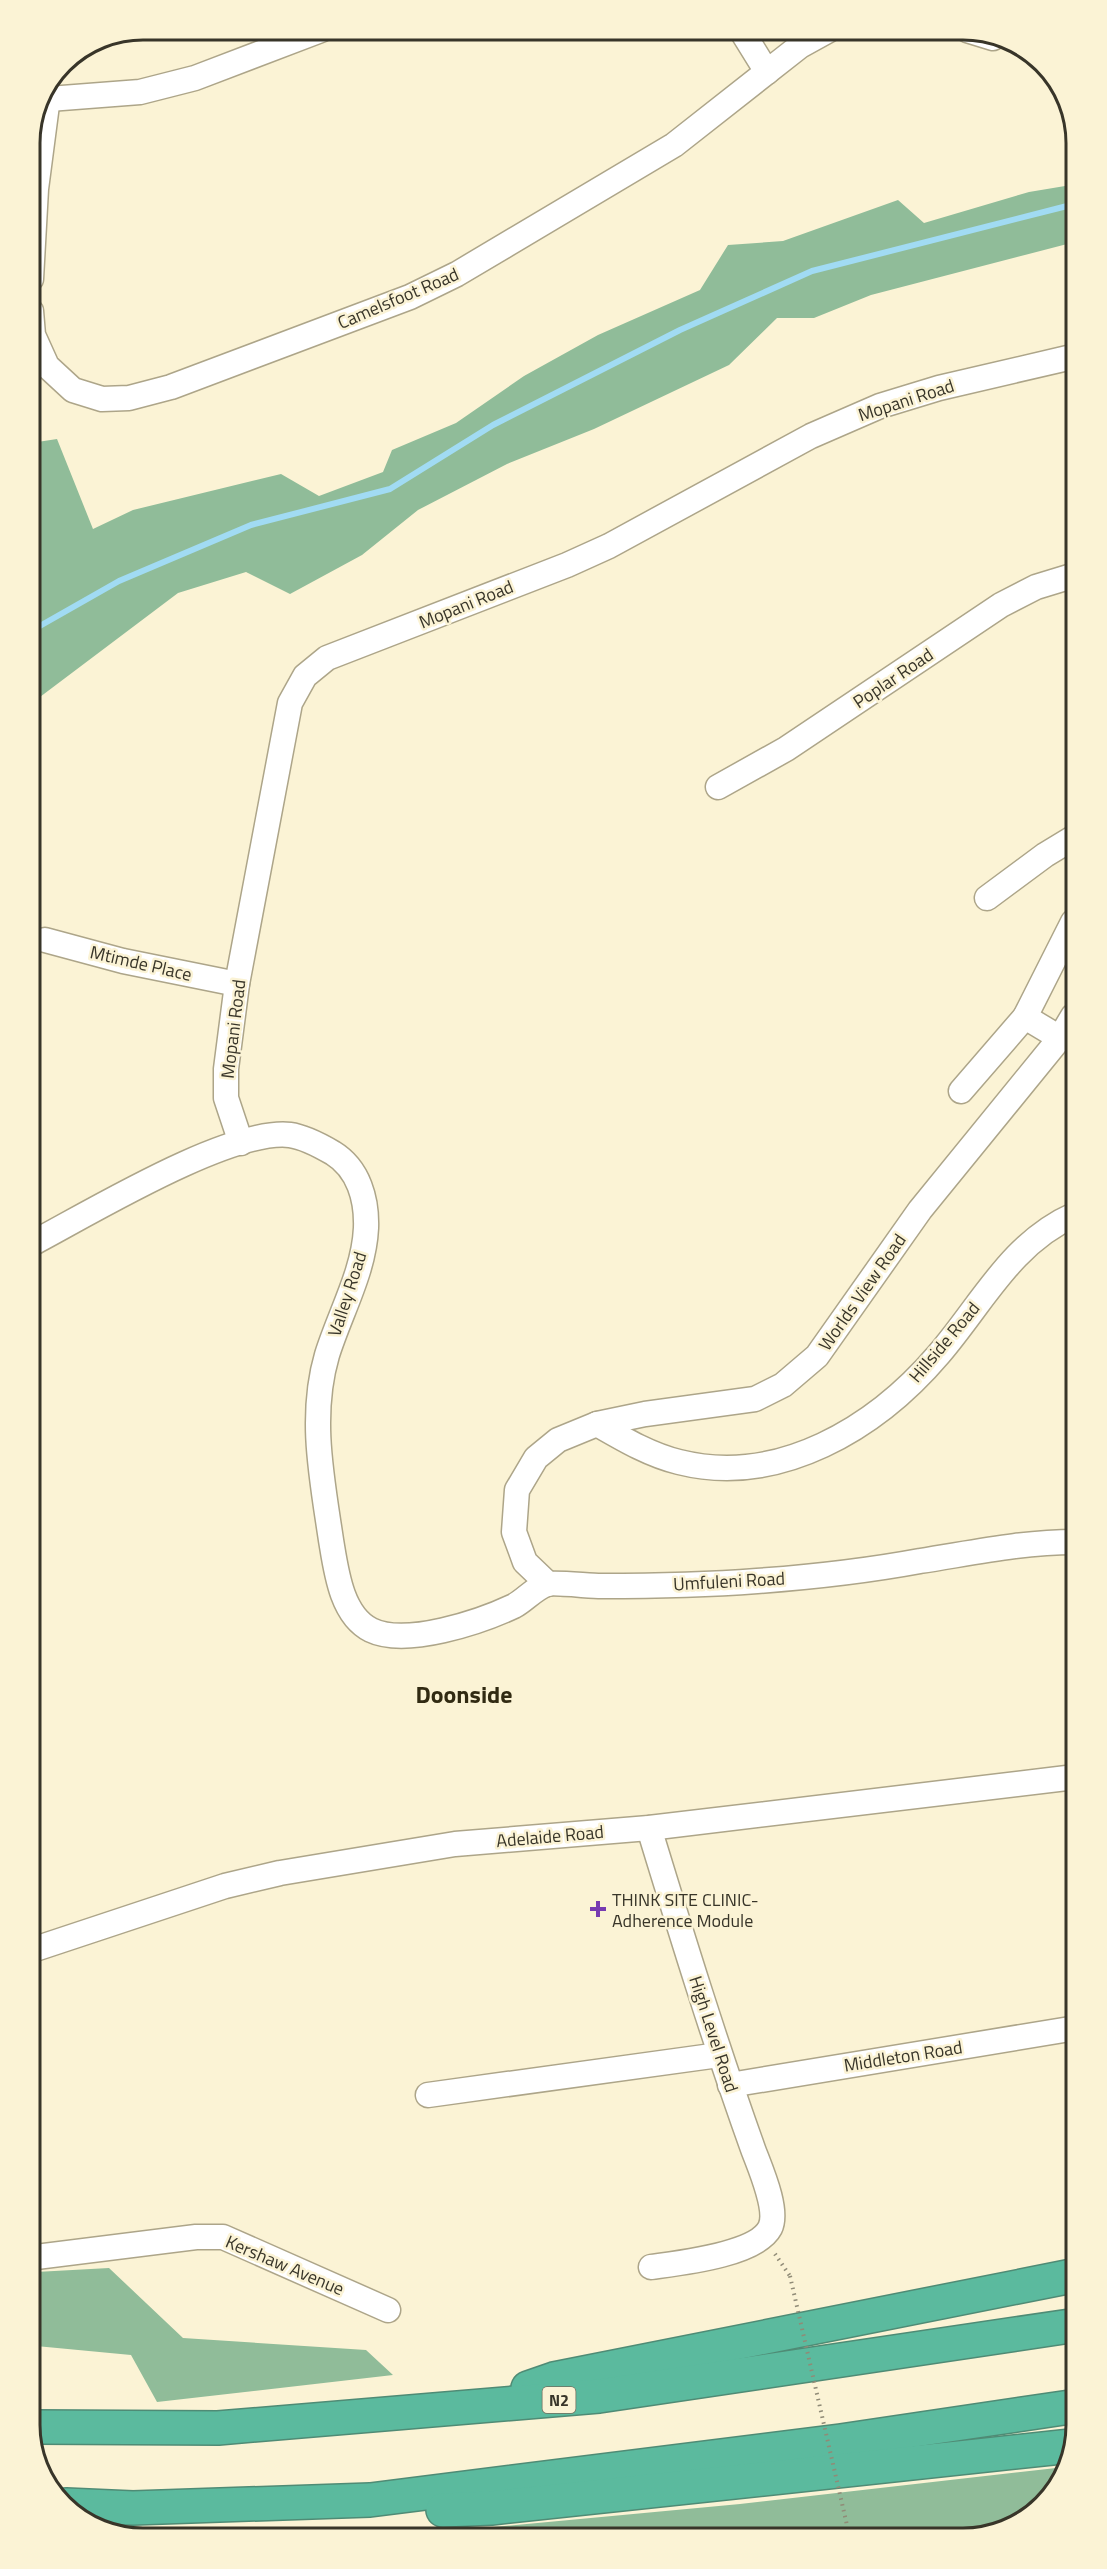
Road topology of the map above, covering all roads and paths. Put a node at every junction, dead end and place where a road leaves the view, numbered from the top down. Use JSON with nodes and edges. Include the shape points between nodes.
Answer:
{"nodes":[{"id":1,"x":294,"y":40,"type":"edge"},
{"id":2,"x":748,"y":41,"type":"edge"},
{"id":3,"x":809,"y":41,"type":"edge"},
{"id":4,"x":767,"y":72,"type":"junction"},
{"id":5,"x":51,"y":98,"type":"edge"},
{"id":6,"x":46,"y":111,"type":"edge"},
{"id":7,"x":41,"y":151,"type":"edge"},
{"id":8,"x":41,"y":353,"type":"edge"},
{"id":9,"x":1066,"y":358,"type":"edge"},
{"id":10,"x":1066,"y":578,"type":"edge"},
{"id":11,"x":718,"y":787,"type":"dead end"},
{"id":12,"x":1066,"y":842,"type":"edge"},
{"id":13,"x":987,"y":898,"type":"dead end"},
{"id":14,"x":1066,"y":936,"type":"edge"},
{"id":15,"x":45,"y":940,"type":"dead end"},
{"id":16,"x":237,"y":984,"type":"junction"},
{"id":17,"x":1025,"y":1017,"type":"junction"},
{"id":18,"x":1066,"y":1028,"type":"edge"},
{"id":19,"x":1060,"y":1038,"type":"junction"},
{"id":20,"x":961,"y":1091,"type":"dead end"},
{"id":21,"x":241,"y":1143,"type":"junction"},
{"id":22,"x":1066,"y":1219,"type":"edge"},
{"id":23,"x":41,"y":1239,"type":"edge"},
{"id":24,"x":597,"y":1424,"type":"junction"},
{"id":25,"x":1066,"y":1542,"type":"edge"},
{"id":26,"x":548,"y":1584,"type":"junction"},
{"id":27,"x":1066,"y":1778,"type":"edge"},
{"id":28,"x":649,"y":1828,"type":"junction"},
{"id":29,"x":40,"y":1947,"type":"edge"},
{"id":30,"x":1066,"y":2030,"type":"edge"},
{"id":31,"x":719,"y":2055,"type":"junction"},
{"id":32,"x":730,"y":2085,"type":"junction"},
{"id":33,"x":428,"y":2096,"type":"dead end"},
{"id":34,"x":40,"y":2257,"type":"edge"},
{"id":35,"x":651,"y":2267,"type":"dead end"},
{"id":36,"x":790,"y":2276,"type":"dead end"},
{"id":37,"x":1066,"y":2277,"type":"edge"},
{"id":38,"x":388,"y":2310,"type":"dead end"},
{"id":39,"x":1066,"y":2327,"type":"edge"},
{"id":40,"x":495,"y":2406,"type":"junction"},
{"id":41,"x":1066,"y":2408,"type":"edge"},
{"id":42,"x":40,"y":2427,"type":"edge"},
{"id":43,"x":1064,"y":2447,"type":"edge"},
{"id":44,"x":370,"y":2500,"type":"junction"},
{"id":45,"x":79,"y":2506,"type":"edge"},
{"id":46,"x":848,"y":2528,"type":"edge"}],
"edges":[{"from":1,"to":5,"type":"street","via":[[195,78],[140,92]]},
{"from":2,"to":4,"type":"street"},
{"from":3,"to":4,"type":"street","name":"Camelsfoot Road"},
{"from":4,"to":8,"type":"street","name":"Camelsfoot Road","via":[[674,145],[458,274],[410,297],[171,387],[129,398],[102,399],[73,390],[47,366]]},
{"from":6,"to":7,"type":"street"},
{"from":9,"to":16,"type":"street","name":"Mopani Road","via":[[880,406],[812,436],[609,546],[327,658],[305,675],[290,703]]},
{"from":10,"to":11,"type":"street","name":"Poplar Road","via":[[1036,587],[1001,605],[786,749]]},
{"from":12,"to":13,"type":"street"},
{"from":14,"to":17,"type":"street"},
{"from":15,"to":16,"type":"street","name":"Mtimde Place","via":[[123,961]]},
{"from":16,"to":21,"type":"street","name":"Mopani Road","via":[[226,1098]]},
{"from":17,"to":19,"type":"street"},
{"from":17,"to":20,"type":"street"},
{"from":18,"to":19,"type":"street","name":"Worlds View Road"},
{"from":19,"to":24,"type":"street","name":"Worlds View Road","via":[[920,1210],[817,1356],[783,1385],[755,1399]]},
{"from":21,"to":23,"type":"street","name":"Valley Road","via":[[180,1166]]},
{"from":21,"to":26,"type":"street","name":"Valley Road","via":[[291,1135],[319,1144],[340,1157],[356,1176],[364,1198],[362,1257],[326,1359],[319,1400],[318,1444],[336,1568],[346,1602],[359,1623],[375,1632],[393,1635],[426,1632],[488,1617],[518,1604]]},
{"from":22,"to":24,"type":"street","name":"Hillside Road","via":[[1017,1254],[940,1354],[914,1381],[871,1418],[800,1457],[738,1468],[680,1462],[635,1446]]},
{"from":24,"to":26,"type":"street","name":"Worlds View Road","via":[[558,1440],[536,1458],[517,1490],[514,1532],[525,1562]]},
{"from":25,"to":26,"type":"street","name":"Umfuleni Road","via":[[1013,1545],[836,1575],[618,1586]]},
{"from":27,"to":28,"type":"street","name":"Adelaide Road"},
{"from":28,"to":29,"type":"street","name":"Adelaide Road","via":[[455,1844],[280,1873],[225,1886]]},
{"from":28,"to":31,"type":"street","name":"High Level Road"},
{"from":30,"to":32,"type":"street","name":"Middleton Road"},
{"from":31,"to":32,"type":"street","name":"High Level Road"},
{"from":31,"to":33,"type":"street"},
{"from":32,"to":35,"type":"street","name":"High Level Road","via":[[768,2190],[771,2227],[763,2238],[742,2248],[695,2261]]},
{"from":34,"to":38,"type":"street","name":"Kershaw Avenue","via":[[195,2237],[223,2237]]},
{"from":36,"to":46,"type":"path","bridge":true},
{"from":37,"to":40,"type":"highway","via":[[554,2379],[529,2387]]},
{"from":39,"to":40,"type":"highway","number":"N2","via":[[599,2397]]},
{"from":40,"to":42,"type":"highway","number":"N2","via":[[218,2428]]},
{"from":41,"to":44,"type":"highway","via":[[840,2441]]},
{"from":43,"to":44,"type":"highway","via":[[491,2508],[429,2511]]},
{"from":44,"to":45,"type":"highway","via":[[133,2508]]}]}
